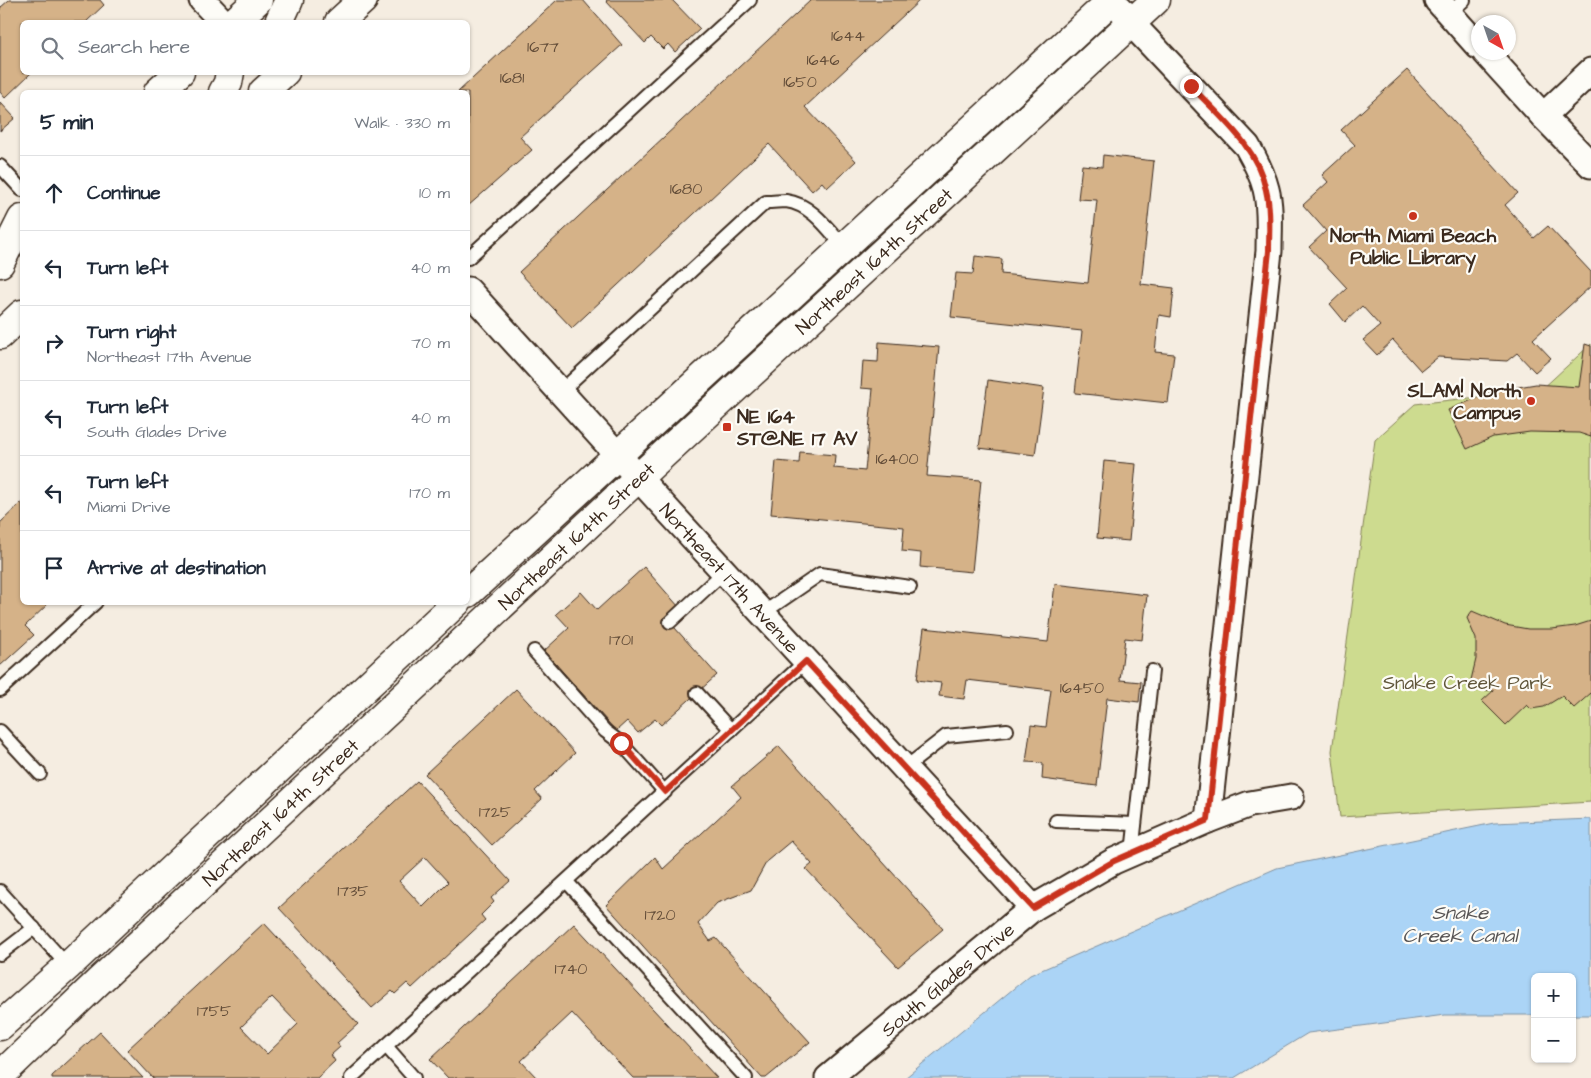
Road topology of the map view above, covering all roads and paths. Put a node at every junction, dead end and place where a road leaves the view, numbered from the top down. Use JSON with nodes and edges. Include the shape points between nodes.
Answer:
{"nodes":[{"id":1,"x":202,"y":0,"type":"edge"},
{"id":2,"x":258,"y":0,"type":"edge"},
{"id":3,"x":290,"y":0,"type":"edge"},
{"id":4,"x":363,"y":0,"type":"edge"},
{"id":5,"x":750,"y":0,"type":"edge"},
{"id":6,"x":1113,"y":0,"type":"edge"},
{"id":7,"x":1156,"y":0,"type":"edge"},
{"id":8,"x":736,"y":5,"type":"edge"},
{"id":9,"x":1450,"y":5,"type":"edge"},
{"id":10,"x":221,"y":20,"type":"edge"},
{"id":11,"x":236,"y":20,"type":"edge"},
{"id":12,"x":280,"y":20,"type":"edge"},
{"id":13,"x":341,"y":20,"type":"edge"},
{"id":14,"x":1132,"y":24,"type":"junction"},
{"id":15,"x":1471,"y":36,"type":"edge"},
{"id":16,"x":1492,"y":60,"type":"edge"},
{"id":17,"x":1591,"y":71,"type":"edge"},
{"id":18,"x":177,"y":75,"type":"edge"},
{"id":19,"x":229,"y":75,"type":"edge"},
{"id":20,"x":160,"y":90,"type":"edge"},
{"id":21,"x":224,"y":90,"type":"edge"},
{"id":22,"x":1543,"y":116,"type":"junction"},
{"id":23,"x":1591,"y":165,"type":"edge"},
{"id":24,"x":0,"y":166,"type":"edge"},
{"id":25,"x":20,"y":188,"type":"edge"},
{"id":26,"x":9,"y":230,"type":"edge"},
{"id":27,"x":844,"y":246,"type":"junction"},
{"id":28,"x":470,"y":256,"type":"edge"},
{"id":29,"x":0,"y":263,"type":"edge"},
{"id":30,"x":470,"y":292,"type":"edge"},
{"id":31,"x":20,"y":316,"type":"edge"},
{"id":32,"x":0,"y":335,"type":"edge"},
{"id":33,"x":560,"y":392,"type":"junction"},
{"id":34,"x":616,"y":454,"type":"junction"},
{"id":35,"x":638,"y":478,"type":"junction"},
{"id":36,"x":724,"y":572,"type":"junction"},
{"id":37,"x":910,"y":587,"type":"dead end"},
{"id":38,"x":470,"y":591,"type":"edge"},
{"id":39,"x":93,"y":605,"type":"edge"},
{"id":40,"x":454,"y":605,"type":"edge"},
{"id":41,"x":763,"y":614,"type":"junction"},
{"id":42,"x":670,"y":622,"type":"dead end"},
{"id":43,"x":534,"y":651,"type":"dead end"},
{"id":44,"x":806,"y":661,"type":"junction"},
{"id":45,"x":1152,"y":671,"type":"dead end"},
{"id":46,"x":0,"y":690,"type":"edge"},
{"id":47,"x":697,"y":693,"type":"dead end"},
{"id":48,"x":731,"y":730,"type":"junction"},
{"id":49,"x":1007,"y":730,"type":"dead end"},
{"id":50,"x":0,"y":731,"type":"edge"},
{"id":51,"x":905,"y":768,"type":"junction"},
{"id":52,"x":40,"y":774,"type":"dead end"},
{"id":53,"x":665,"y":792,"type":"junction"},
{"id":54,"x":1291,"y":797,"type":"dead end"},
{"id":55,"x":1208,"y":820,"type":"junction"},
{"id":56,"x":1056,"y":822,"type":"dead end"},
{"id":57,"x":1135,"y":824,"type":"junction"},
{"id":58,"x":1132,"y":853,"type":"junction"},
{"id":59,"x":567,"y":882,"type":"junction"},
{"id":60,"x":0,"y":890,"type":"edge"},
{"id":61,"x":1033,"y":908,"type":"junction"},
{"id":62,"x":34,"y":928,"type":"junction"},
{"id":63,"x":0,"y":954,"type":"edge"},
{"id":64,"x":68,"y":966,"type":"junction"},
{"id":65,"x":0,"y":1026,"type":"edge"},
{"id":66,"x":386,"y":1046,"type":"junction"},
{"id":67,"x":0,"y":1076,"type":"edge"},
{"id":68,"x":351,"y":1078,"type":"edge"},
{"id":69,"x":414,"y":1078,"type":"edge"},
{"id":70,"x":746,"y":1078,"type":"edge"},
{"id":71,"x":828,"y":1078,"type":"edge"}],
"edges":[{"from":1,"to":10,"type":"street"},
{"from":2,"to":11,"type":"street"},
{"from":3,"to":12,"type":"street"},
{"from":4,"to":13,"type":"street"},
{"from":5,"to":8,"type":"lane"},
{"from":6,"to":14,"type":"street"},
{"from":6,"to":27,"type":"street","name":"Northeast 164th Street"},
{"from":7,"to":14,"type":"street","name":"Northeast 164th Street"},
{"from":8,"to":28,"type":"lane"},
{"from":9,"to":15,"type":"street"},
{"from":14,"to":35,"type":"street","name":"Northeast 164th Street"},
{"from":14,"to":55,"type":"street","via":[[1247,146],[1266,190],[1269,217],[1269,251]]},
{"from":16,"to":22,"type":"street"},
{"from":17,"to":22,"type":"street"},
{"from":18,"to":20,"type":"street"},
{"from":19,"to":21,"type":"street"},
{"from":22,"to":23,"type":"street"},
{"from":24,"to":25,"type":"lane"},
{"from":26,"to":29,"type":"street"},
{"from":27,"to":33,"type":"lane","via":[[804,208],[786,201],[766,202]]},
{"from":27,"to":34,"type":"street","name":"Northeast 164th Street"},
{"from":30,"to":33,"type":"street","name":"Northeast 17th Avenue"},
{"from":31,"to":32,"type":"street"},
{"from":33,"to":34,"type":"street","name":"Northeast 17th Avenue"},
{"from":34,"to":35,"type":"street","name":"Northeast 17th Avenue"},
{"from":34,"to":38,"type":"street","name":"Northeast 164th Street"},
{"from":35,"to":36,"type":"street","name":"Northeast 17th Avenue"},
{"from":35,"to":67,"type":"street","name":"Northeast 164th Street"},
{"from":36,"to":41,"type":"street","name":"Northeast 17th Avenue"},
{"from":36,"to":42,"type":"lane"},
{"from":37,"to":41,"type":"lane","via":[[820,574]]},
{"from":39,"to":46,"type":"lane"},
{"from":40,"to":64,"type":"street","name":"Northeast 164th Street"},
{"from":41,"to":44,"type":"street","name":"Northeast 17th Avenue"},
{"from":43,"to":53,"type":"lane"},
{"from":44,"to":48,"type":"lane"},
{"from":44,"to":51,"type":"street","name":"Northeast 17th Avenue"},
{"from":45,"to":57,"type":"lane"},
{"from":47,"to":48,"type":"lane"},
{"from":48,"to":53,"type":"lane"},
{"from":49,"to":51,"type":"lane","via":[[946,736]]},
{"from":50,"to":52,"type":"lane"},
{"from":51,"to":61,"type":"street","name":"Northeast 17th Avenue"},
{"from":53,"to":59,"type":"lane"},
{"from":54,"to":55,"type":"street","name":"South Glades Drive","via":[[1250,804]]},
{"from":55,"to":58,"type":"street","name":"South Glades Drive"},
{"from":56,"to":57,"type":"lane"},
{"from":57,"to":58,"type":"lane"},
{"from":58,"to":61,"type":"street","name":"South Glades Drive"},
{"from":59,"to":66,"type":"lane"},
{"from":59,"to":70,"type":"lane"},
{"from":60,"to":62,"type":"lane"},
{"from":61,"to":71,"type":"street","name":"South Glades Drive"},
{"from":62,"to":63,"type":"lane"},
{"from":62,"to":64,"type":"lane"},
{"from":64,"to":65,"type":"street","name":"Northeast 164th Street"},
{"from":66,"to":68,"type":"lane"},
{"from":66,"to":69,"type":"lane"}]}
